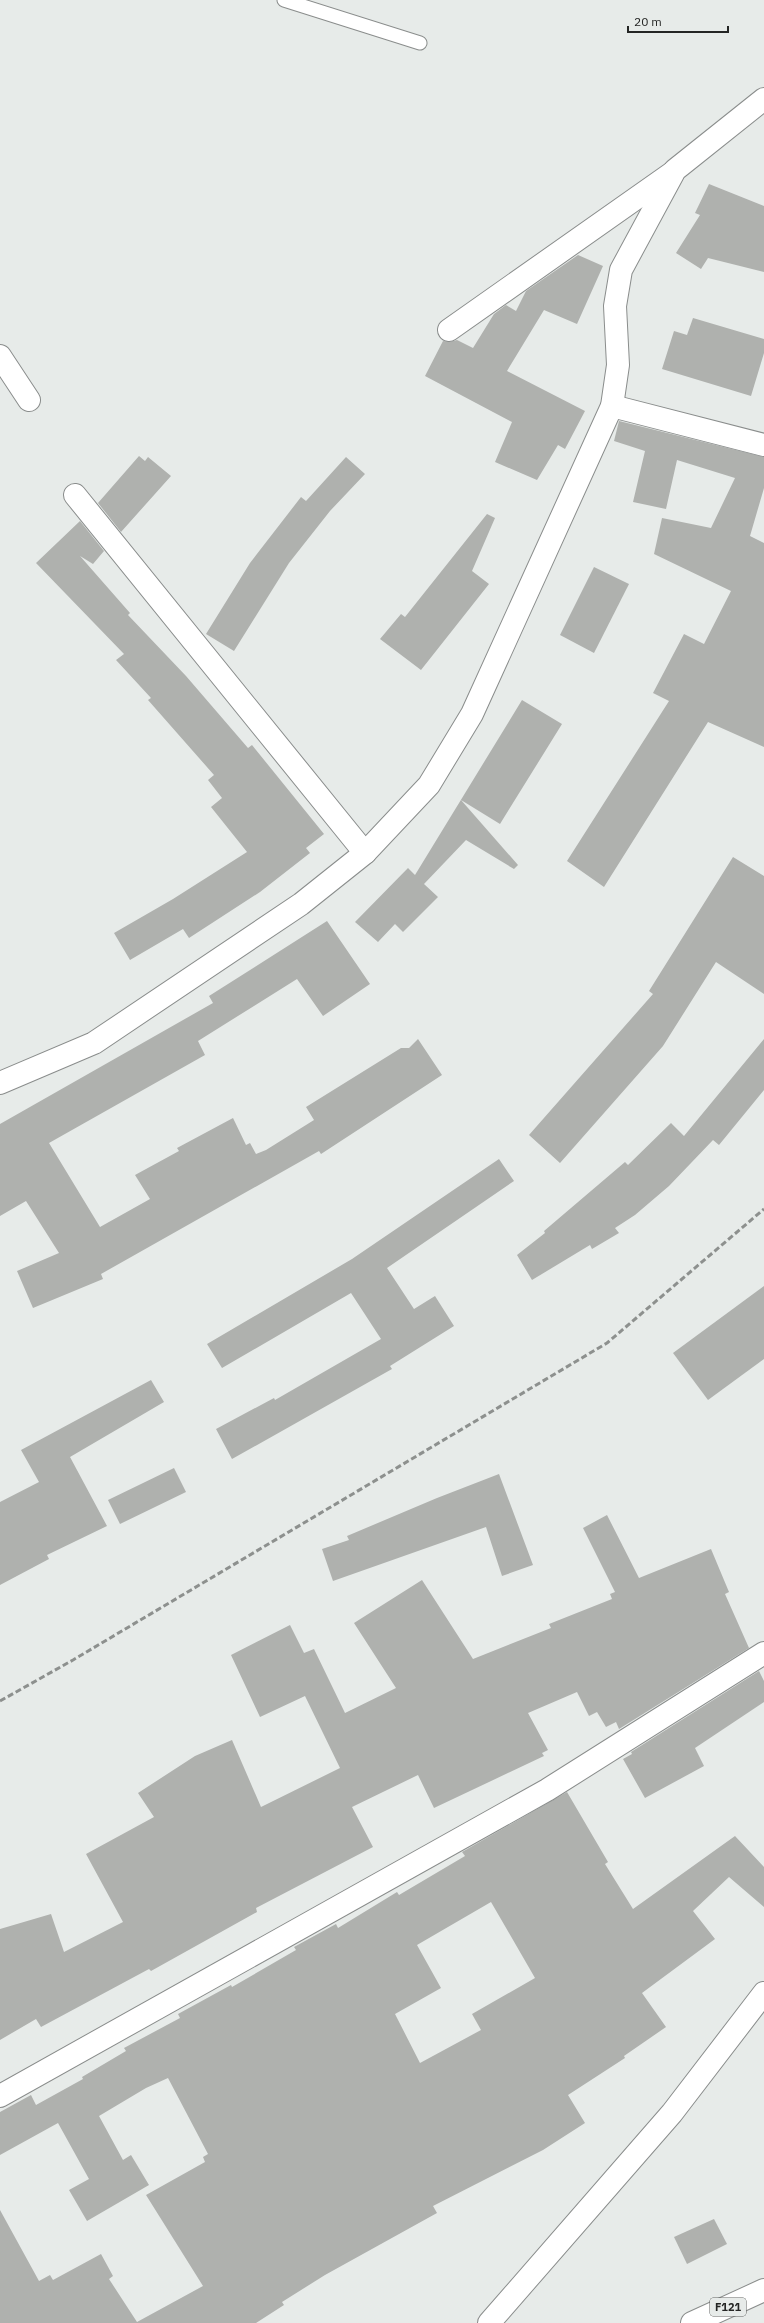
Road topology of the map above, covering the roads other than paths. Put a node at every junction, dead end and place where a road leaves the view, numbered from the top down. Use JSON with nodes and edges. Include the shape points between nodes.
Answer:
{"nodes":[{"id":1,"x":284,"y":0,"type":"edge"},
{"id":2,"x":420,"y":43,"type":"dead end"},
{"id":3,"x":764,"y":99,"type":"edge"},
{"id":4,"x":676,"y":170,"type":"junction"},
{"id":5,"x":449,"y":330,"type":"dead end"},
{"id":6,"x":0,"y":356,"type":"edge"},
{"id":7,"x":29,"y":400,"type":"dead end"},
{"id":8,"x":612,"y":406,"type":"junction"},
{"id":9,"x":764,"y":445,"type":"edge"},
{"id":10,"x":74,"y":495,"type":"dead end"},
{"id":11,"x":365,"y":853,"type":"junction"},
{"id":12,"x":0,"y":1082,"type":"edge"},
{"id":13,"x":764,"y":1653,"type":"edge"},
{"id":14,"x":764,"y":1993,"type":"edge"},
{"id":15,"x":0,"y":2096,"type":"edge"},
{"id":16,"x":764,"y":2290,"type":"edge"},
{"id":17,"x":489,"y":2323,"type":"edge"},
{"id":18,"x":692,"y":2323,"type":"edge"}],
"edges":[{"from":1,"to":2,"type":"lane"},
{"from":3,"to":4,"type":"street"},
{"from":4,"to":5,"type":"street"},
{"from":4,"to":8,"type":"street","via":[[621,270],[615,306],[618,365]]},
{"from":6,"to":7,"type":"street"},
{"from":8,"to":9,"type":"street"},
{"from":8,"to":11,"type":"street","via":[[472,714],[429,785]]},
{"from":10,"to":11,"type":"street"},
{"from":11,"to":12,"type":"street","via":[[301,904],[94,1043]]},
{"from":13,"to":15,"type":"street","via":[[547,1790]]},
{"from":14,"to":17,"type":"street","via":[[672,2113]]},
{"from":16,"to":18,"type":"street","number":"F121"}]}
